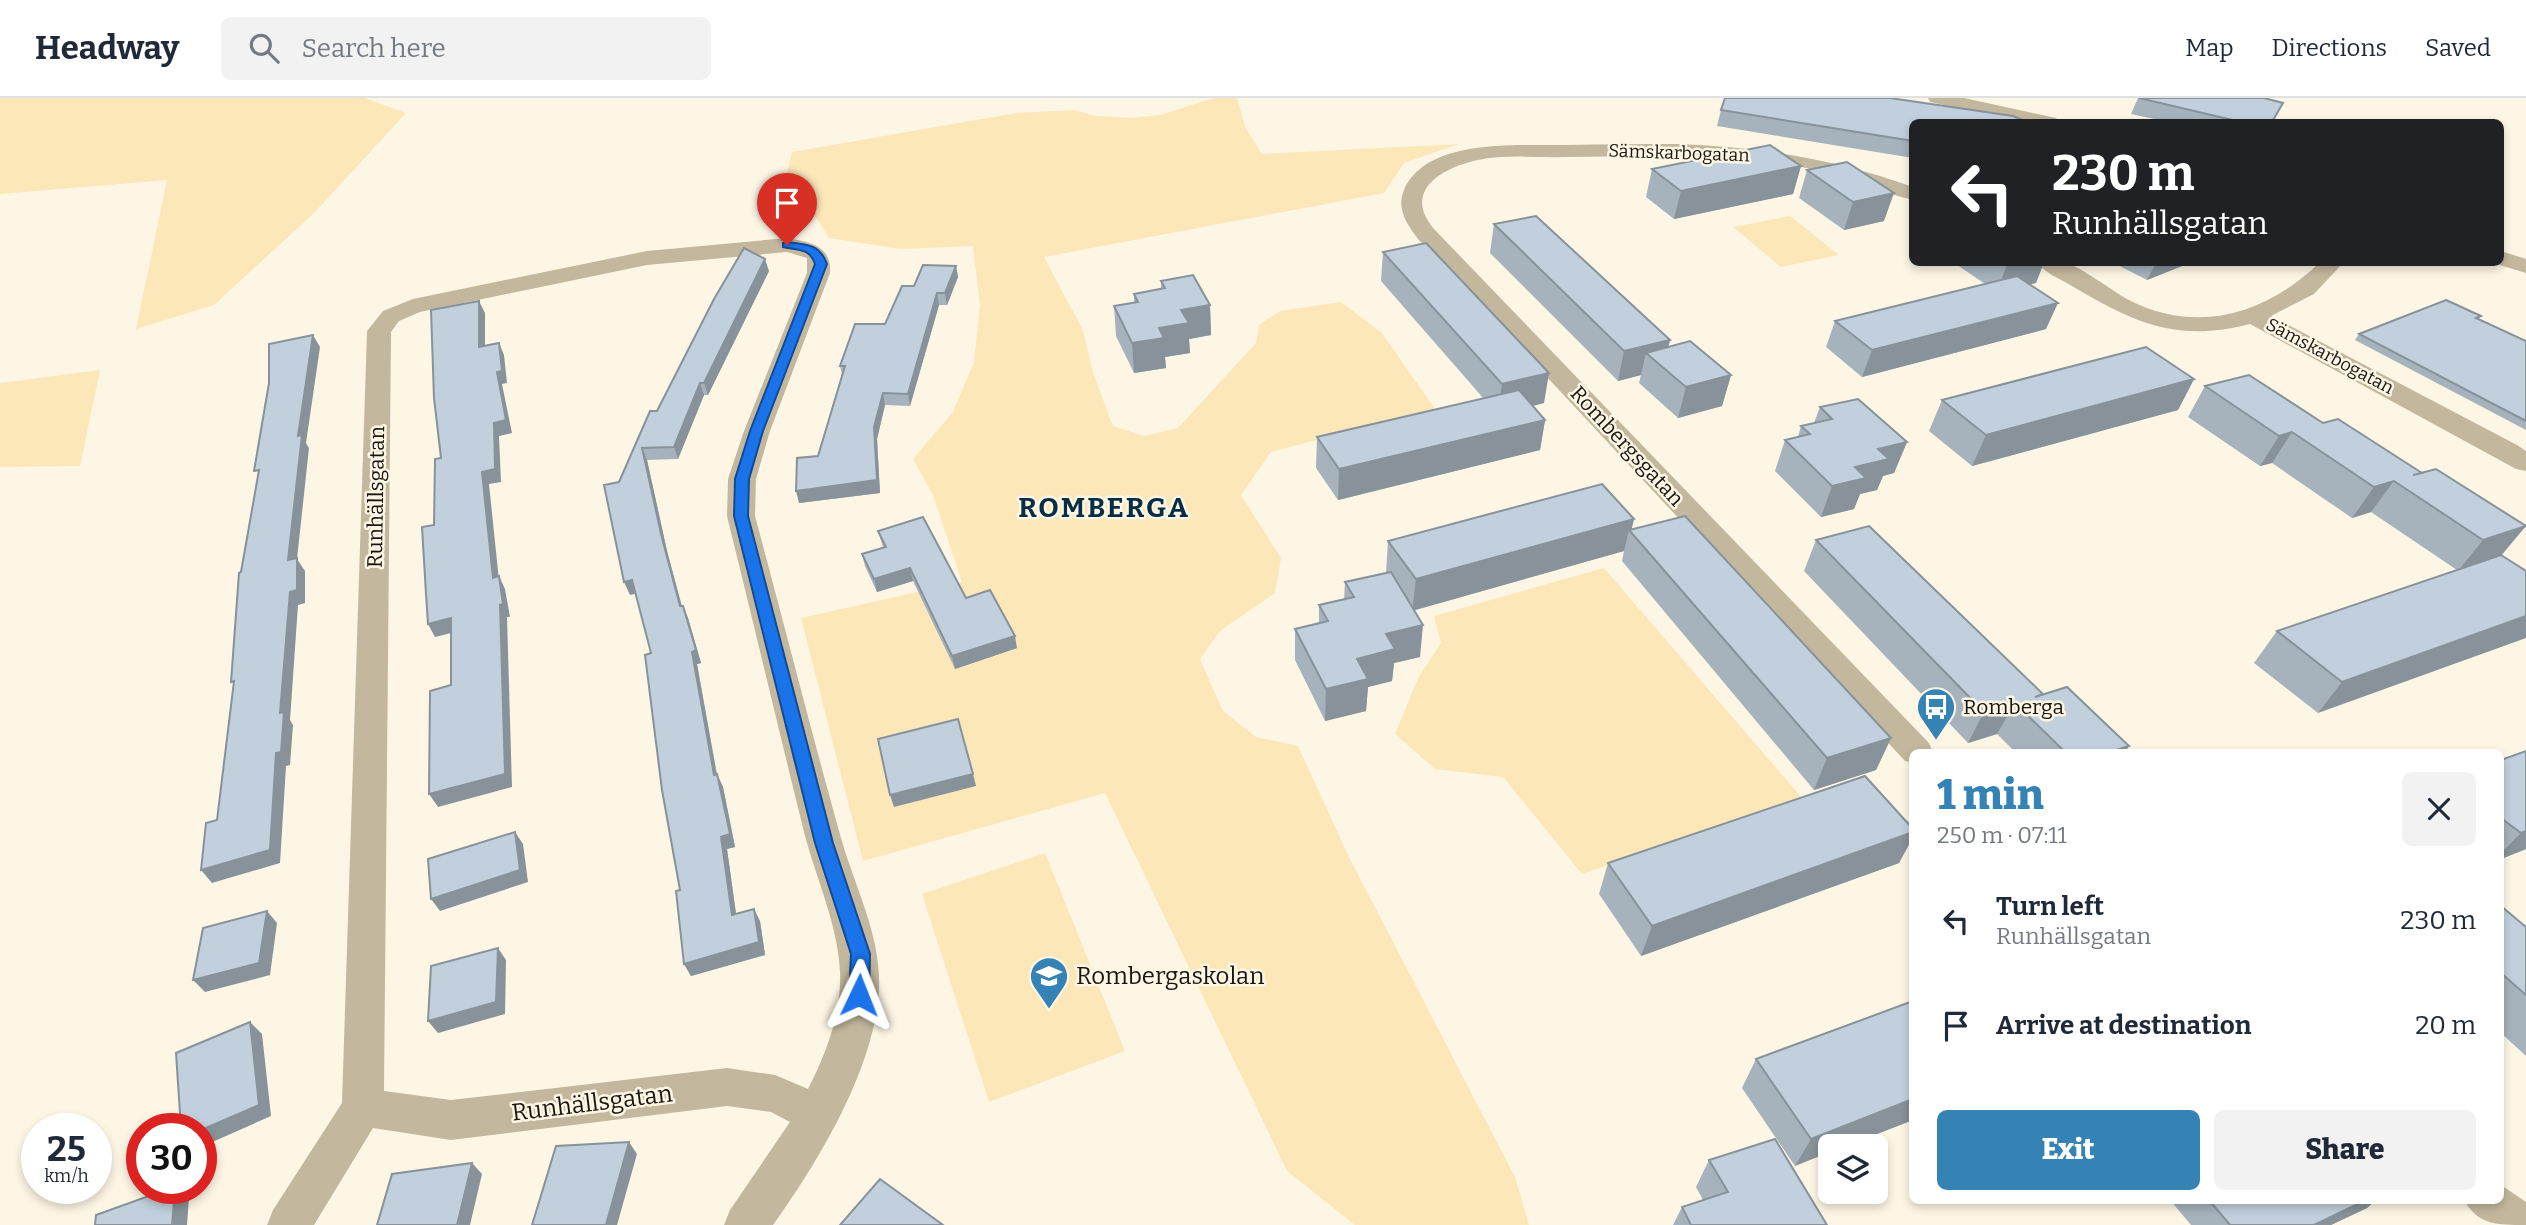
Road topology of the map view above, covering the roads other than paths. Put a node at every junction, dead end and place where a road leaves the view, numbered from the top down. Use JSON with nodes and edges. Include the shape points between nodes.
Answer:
{"nodes":[{"id":1,"x":1937,"y":98,"type":"edge"},
{"id":2,"x":2035,"y":119,"type":"edge"},
{"id":3,"x":1482,"y":153,"type":"joint"},
{"id":4,"x":1909,"y":193,"type":"edge"},
{"id":5,"x":2504,"y":259,"type":"edge"},
{"id":6,"x":2055,"y":266,"type":"edge"},
{"id":7,"x":2329,"y":266,"type":"edge"},
{"id":8,"x":2526,"y":266,"type":"edge"},
{"id":9,"x":2253,"y":316,"type":"junction"},
{"id":10,"x":2526,"y":463,"type":"edge"},
{"id":11,"x":1914,"y":749,"type":"edge"},
{"id":12,"x":363,"y":1107,"type":"junction"},
{"id":13,"x":816,"y":1113,"type":"junction"},
{"id":14,"x":2492,"y":1204,"type":"edge"},
{"id":15,"x":289,"y":1225,"type":"edge"},
{"id":16,"x":746,"y":1225,"type":"edge"},
{"id":17,"x":2522,"y":1225,"type":"edge"}],
"edges":[{"from":1,"to":2,"type":"street"},
{"from":3,"to":4,"type":"street","name":"Sämskarbogatan","via":[[1665,149],[1748,154],[1841,170]]},
{"from":3,"to":11,"type":"street","name":"Rombergsgatan","via":[[1427,172],[1417,183],[1411,205],[1415,220]]},
{"from":5,"to":8,"type":"street"},
{"from":6,"to":9,"type":"street","name":"Sämskarbogatan","via":[[2123,306],[2174,323],[2217,326]]},
{"from":7,"to":9,"type":"street","via":[[2306,289]]},
{"from":9,"to":10,"type":"street","name":"Sämskarbogatan"},
{"from":12,"to":13,"type":"street","name":"Runhällsgatan","via":[[450,1120],[727,1087],[775,1094]]},
{"from":12,"to":13,"type":"street","name":"Runhällsgatan","via":[[379,331],[391,316],[413,306],[647,258],[787,245],[809,248],[821,264],[757,431],[742,479],[741,516],[824,843],[860,954],[859,995],[848,1047]]},
{"from":12,"to":15,"type":"street"},
{"from":13,"to":16,"type":"street","via":[[775,1187]]},
{"from":14,"to":17,"type":"street"}]}
